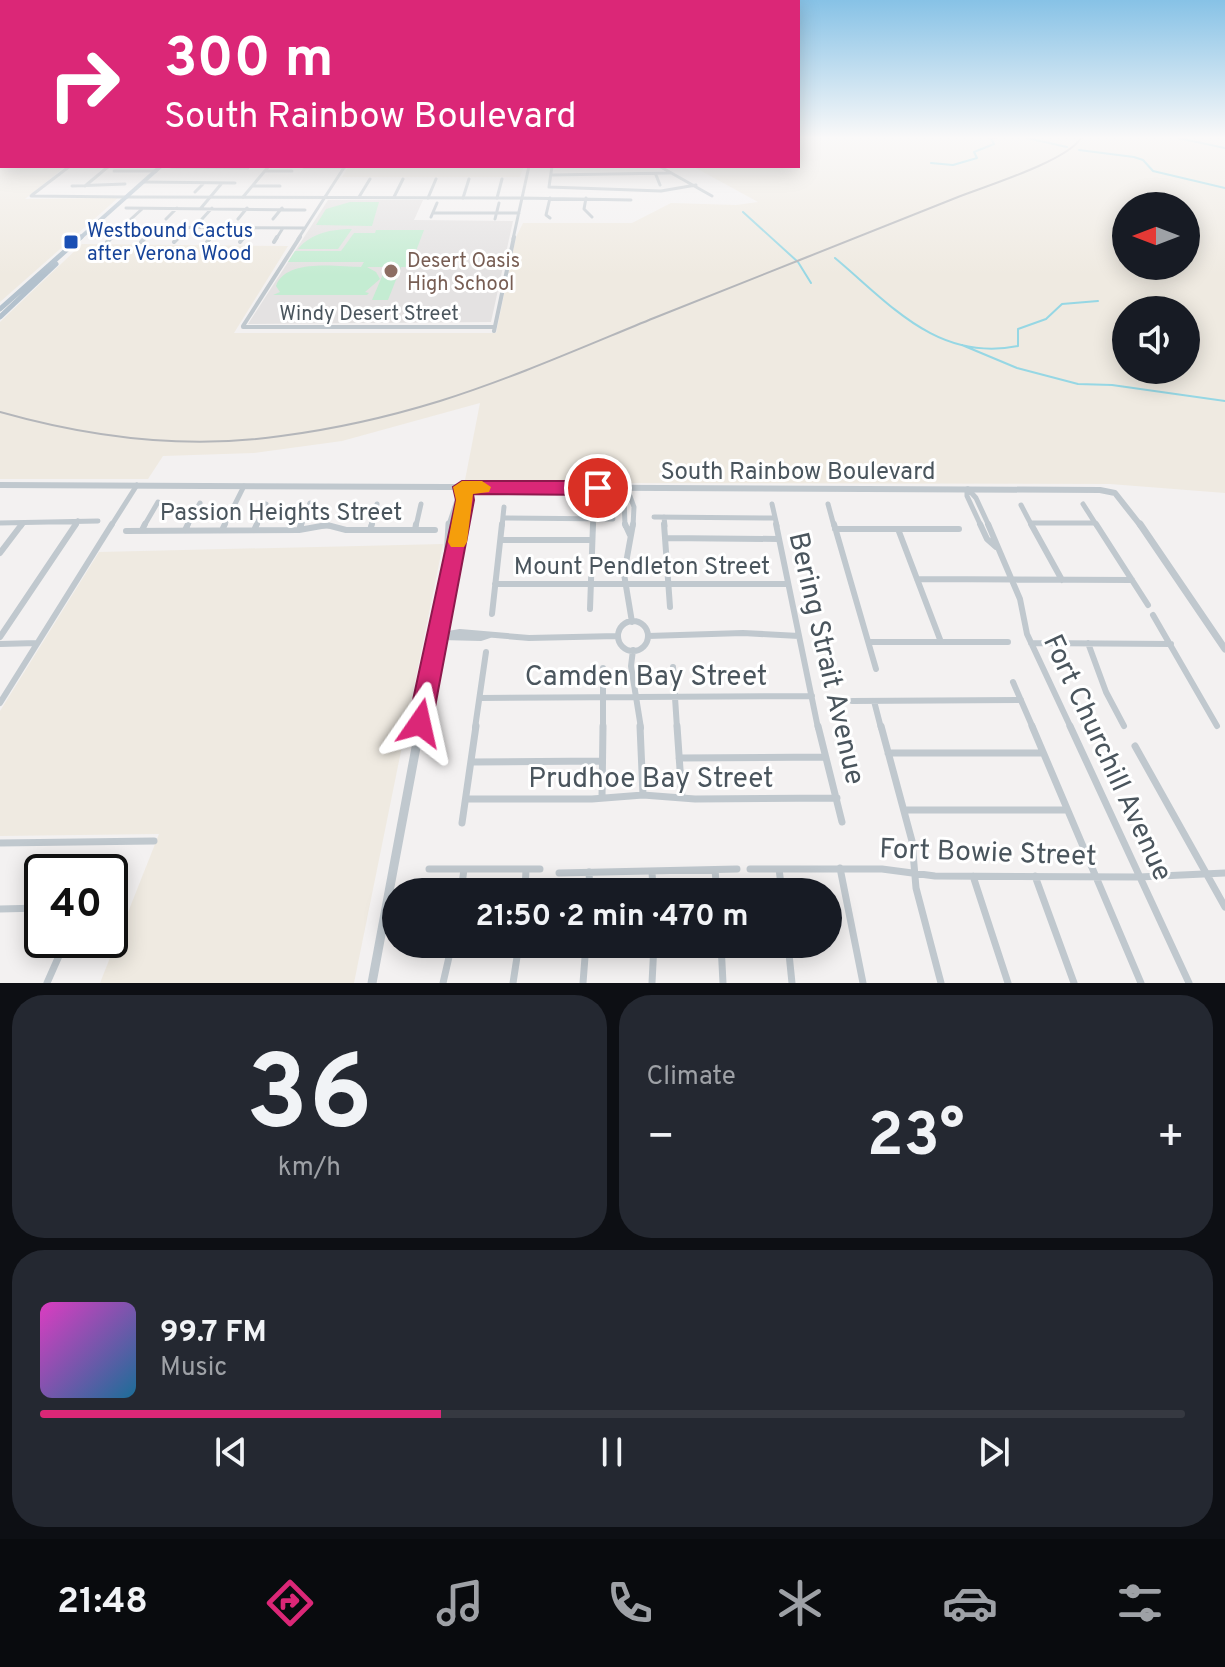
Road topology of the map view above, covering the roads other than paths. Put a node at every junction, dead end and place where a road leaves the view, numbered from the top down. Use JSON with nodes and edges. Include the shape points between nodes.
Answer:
{"nodes":[{"id":1,"x":47,"y":184,"type":"edge"},
{"id":2,"x":88,"y":184,"type":"edge"},
{"id":3,"x":125,"y":184,"type":"dead end"},
{"id":4,"x":141,"y":184,"type":"edge"},
{"id":5,"x":168,"y":184,"type":"edge"},
{"id":6,"x":203,"y":184,"type":"edge"},
{"id":7,"x":221,"y":184,"type":"edge"},
{"id":8,"x":333,"y":184,"type":"edge"},
{"id":9,"x":367,"y":184,"type":"edge"},
{"id":10,"x":401,"y":184,"type":"edge"},
{"id":11,"x":434,"y":184,"type":"edge"},
{"id":12,"x":467,"y":184,"type":"edge"},
{"id":13,"x":501,"y":184,"type":"edge"},
{"id":14,"x":525,"y":184,"type":"edge"},
{"id":15,"x":550,"y":184,"type":"edge"},
{"id":16,"x":696,"y":185,"type":"joint"},
{"id":17,"x":72,"y":186,"type":"dead end"},
{"id":18,"x":85,"y":186,"type":"junction"},
{"id":19,"x":252,"y":186,"type":"joint"},
{"id":20,"x":280,"y":186,"type":"dead end"},
{"id":21,"x":585,"y":188,"type":"junction"},
{"id":22,"x":161,"y":191,"type":"dead end"},
{"id":23,"x":195,"y":192,"type":"dead end"},
{"id":24,"x":712,"y":196,"type":"dead end"},
{"id":25,"x":127,"y":197,"type":"junction"},
{"id":26,"x":211,"y":197,"type":"junction"},
{"id":27,"x":243,"y":197,"type":"junction"},
{"id":28,"x":325,"y":197,"type":"junction"},
{"id":29,"x":359,"y":197,"type":"junction"},
{"id":30,"x":394,"y":197,"type":"junction"},
{"id":31,"x":428,"y":198,"type":"junction"},
{"id":32,"x":463,"y":198,"type":"junction"},
{"id":33,"x":522,"y":198,"type":"junction"},
{"id":34,"x":550,"y":198,"type":"junction"},
{"id":35,"x":585,"y":198,"type":"junction"},
{"id":36,"x":498,"y":200,"type":"junction"},
{"id":37,"x":631,"y":200,"type":"dead end"},
{"id":38,"x":437,"y":203,"type":"dead end"},
{"id":39,"x":468,"y":203,"type":"dead end"},
{"id":40,"x":126,"y":208,"type":"dead end"},
{"id":41,"x":143,"y":208,"type":"junction"},
{"id":42,"x":178,"y":208,"type":"junction"},
{"id":43,"x":201,"y":208,"type":"junction"},
{"id":44,"x":212,"y":208,"type":"junction"},
{"id":45,"x":247,"y":208,"type":"junction"},
{"id":46,"x":282,"y":208,"type":"junction"},
{"id":47,"x":305,"y":210,"type":"dead end"},
{"id":48,"x":464,"y":213,"type":"junction"},
{"id":49,"x":496,"y":213,"type":"junction"},
{"id":50,"x":519,"y":213,"type":"junction"},
{"id":51,"x":592,"y":217,"type":"dead end"},
{"id":52,"x":550,"y":218,"type":"dead end"},
{"id":53,"x":131,"y":219,"type":"dead end"},
{"id":54,"x":166,"y":219,"type":"dead end"},
{"id":55,"x":202,"y":219,"type":"dead end"},
{"id":56,"x":238,"y":219,"type":"dead end"},
{"id":57,"x":273,"y":219,"type":"dead end"},
{"id":58,"x":495,"y":219,"type":"dead end"},
{"id":59,"x":94,"y":227,"type":"junction"},
{"id":60,"x":122,"y":227,"type":"junction"},
{"id":61,"x":154,"y":228,"type":"junction"},
{"id":62,"x":187,"y":228,"type":"junction"},
{"id":63,"x":219,"y":228,"type":"junction"},
{"id":64,"x":251,"y":228,"type":"junction"},
{"id":65,"x":283,"y":228,"type":"junction"},
{"id":66,"x":305,"y":228,"type":"junction"},
{"id":67,"x":107,"y":242,"type":"dead end"},
{"id":68,"x":141,"y":242,"type":"dead end"},
{"id":69,"x":174,"y":242,"type":"dead end"},
{"id":70,"x":207,"y":242,"type":"dead end"},
{"id":71,"x":240,"y":242,"type":"dead end"},
{"id":72,"x":274,"y":242,"type":"dead end"},
{"id":73,"x":56,"y":262,"type":"junction"},
{"id":74,"x":0,"y":309,"type":"edge"},
{"id":75,"x":0,"y":317,"type":"edge"},
{"id":76,"x":0,"y":485,"type":"edge"},
{"id":77,"x":137,"y":485,"type":"junction"},
{"id":78,"x":244,"y":486,"type":"junction"},
{"id":79,"x":462,"y":487,"type":"junction"},
{"id":80,"x":627,"y":488,"type":"junction"},
{"id":81,"x":967,"y":489,"type":"junction"},
{"id":82,"x":158,"y":502,"type":"dead end"},
{"id":83,"x":200,"y":503,"type":"dead end"},
{"id":84,"x":310,"y":503,"type":"dead end"},
{"id":85,"x":266,"y":504,"type":"dead end"},
{"id":86,"x":377,"y":504,"type":"dead end"},
{"id":87,"x":421,"y":504,"type":"dead end"},
{"id":88,"x":772,"y":504,"type":"dead end"},
{"id":89,"x":828,"y":504,"type":"dead end"},
{"id":90,"x":1083,"y":504,"type":"dead end"},
{"id":91,"x":1021,"y":505,"type":"dead end"},
{"id":92,"x":504,"y":507,"type":"dead end"},
{"id":93,"x":654,"y":517,"type":"dead end"},
{"id":94,"x":664,"y":517,"type":"junction"},
{"id":95,"x":503,"y":518,"type":"junction"},
{"id":96,"x":775,"y":518,"type":"junction"},
{"id":97,"x":593,"y":519,"type":"junction"},
{"id":98,"x":613,"y":519,"type":"dead end"},
{"id":99,"x":78,"y":521,"type":"junction"},
{"id":100,"x":98,"y":521,"type":"dead end"},
{"id":101,"x":0,"y":523,"type":"edge"},
{"id":102,"x":23,"y":523,"type":"junction"},
{"id":103,"x":1031,"y":523,"type":"junction"},
{"id":104,"x":1096,"y":523,"type":"junction"},
{"id":105,"x":835,"y":529,"type":"junction"},
{"id":106,"x":898,"y":529,"type":"junction"},
{"id":107,"x":959,"y":529,"type":"dead end"},
{"id":108,"x":184,"y":530,"type":"junction"},
{"id":109,"x":222,"y":530,"type":"junction"},
{"id":110,"x":254,"y":530,"type":"junction"},
{"id":111,"x":299,"y":530,"type":"junction"},
{"id":112,"x":370,"y":530,"type":"junction"},
{"id":113,"x":415,"y":530,"type":"junction"},
{"id":114,"x":435,"y":530,"type":"dead end"},
{"id":115,"x":126,"y":531,"type":"dead end"},
{"id":116,"x":142,"y":531,"type":"junction"},
{"id":117,"x":665,"y":538,"type":"junction"},
{"id":118,"x":778,"y":539,"type":"junction"},
{"id":119,"x":501,"y":540,"type":"junction"},
{"id":120,"x":592,"y":540,"type":"junction"},
{"id":121,"x":0,"y":553,"type":"edge"},
{"id":122,"x":917,"y":579,"type":"junction"},
{"id":123,"x":1011,"y":580,"type":"junction"},
{"id":124,"x":1062,"y":580,"type":"junction"},
{"id":125,"x":1132,"y":580,"type":"junction"},
{"id":126,"x":624,"y":583,"type":"junction"},
{"id":127,"x":668,"y":583,"type":"junction"},
{"id":128,"x":495,"y":584,"type":"junction"},
{"id":129,"x":591,"y":584,"type":"junction"},
{"id":130,"x":788,"y":584,"type":"junction"},
{"id":131,"x":1148,"y":605,"type":"dead end"},
{"id":132,"x":670,"y":607,"type":"dead end"},
{"id":133,"x":590,"y":609,"type":"dead end"},
{"id":134,"x":492,"y":614,"type":"dead end"},
{"id":135,"x":1153,"y":615,"type":"dead end"},
{"id":136,"x":632,"y":622,"type":"junction"},
{"id":137,"x":437,"y":636,"type":"junction"},
{"id":138,"x":617,"y":636,"type":"junction"},
{"id":139,"x":648,"y":636,"type":"junction"},
{"id":140,"x":799,"y":636,"type":"junction"},
{"id":141,"x":0,"y":637,"type":"edge"},
{"id":142,"x":868,"y":642,"type":"junction"},
{"id":143,"x":941,"y":642,"type":"junction"},
{"id":144,"x":1008,"y":642,"type":"dead end"},
{"id":145,"x":37,"y":643,"type":"junction"},
{"id":146,"x":1031,"y":643,"type":"junction"},
{"id":147,"x":1088,"y":643,"type":"junction"},
{"id":148,"x":0,"y":644,"type":"edge"},
{"id":149,"x":1171,"y":644,"type":"junction"},
{"id":150,"x":1225,"y":649,"type":"edge"},
{"id":151,"x":633,"y":650,"type":"junction"},
{"id":152,"x":486,"y":652,"type":"dead end"},
{"id":153,"x":673,"y":667,"type":"dead end"},
{"id":154,"x":603,"y":668,"type":"dead end"},
{"id":155,"x":876,"y":669,"type":"dead end"},
{"id":156,"x":1013,"y":682,"type":"dead end"},
{"id":157,"x":812,"y":696,"type":"junction"},
{"id":158,"x":603,"y":697,"type":"junction"},
{"id":159,"x":637,"y":697,"type":"junction"},
{"id":160,"x":675,"y":697,"type":"junction"},
{"id":161,"x":480,"y":698,"type":"junction"},
{"id":162,"x":1021,"y":700,"type":"junction"},
{"id":163,"x":852,"y":701,"type":"dead end"},
{"id":164,"x":874,"y":701,"type":"junction"},
{"id":165,"x":0,"y":703,"type":"edge"},
{"id":166,"x":1124,"y":726,"type":"dead end"},
{"id":167,"x":1217,"y":726,"type":"dead end"},
{"id":168,"x":1135,"y":746,"type":"dead end"},
{"id":169,"x":888,"y":753,"type":"junction"},
{"id":170,"x":1043,"y":753,"type":"junction"},
{"id":171,"x":825,"y":757,"type":"junction"},
{"id":172,"x":679,"y":758,"type":"junction"},
{"id":173,"x":602,"y":761,"type":"junction"},
{"id":174,"x":472,"y":762,"type":"junction"},
{"id":175,"x":643,"y":795,"type":"junction"},
{"id":176,"x":602,"y":798,"type":"junction"},
{"id":177,"x":682,"y":798,"type":"junction"},
{"id":178,"x":837,"y":798,"type":"junction"},
{"id":179,"x":466,"y":799,"type":"junction"},
{"id":180,"x":904,"y":810,"type":"junction"},
{"id":181,"x":1067,"y":810,"type":"junction"},
{"id":182,"x":842,"y":822,"type":"dead end"},
{"id":183,"x":462,"y":823,"type":"dead end"},
{"id":184,"x":154,"y":841,"type":"dead end"},
{"id":185,"x":0,"y":843,"type":"edge"},
{"id":186,"x":840,"y":868,"type":"junction"},
{"id":187,"x":429,"y":869,"type":"dead end"},
{"id":188,"x":464,"y":869,"type":"junction"},
{"id":189,"x":526,"y":869,"type":"junction"},
{"id":190,"x":540,"y":869,"type":"dead end"},
{"id":191,"x":737,"y":869,"type":"dead end"},
{"id":192,"x":750,"y":869,"type":"dead end"},
{"id":193,"x":779,"y":869,"type":"junction"},
{"id":194,"x":715,"y":870,"type":"junction"},
{"id":195,"x":652,"y":871,"type":"junction"},
{"id":196,"x":589,"y":872,"type":"junction"},
{"id":197,"x":559,"y":873,"type":"dead end"},
{"id":198,"x":1225,"y":873,"type":"edge"},
{"id":199,"x":915,"y":874,"type":"junction"},
{"id":200,"x":1208,"y":874,"type":"junction"},
{"id":201,"x":973,"y":876,"type":"junction"},
{"id":202,"x":1035,"y":876,"type":"junction"},
{"id":203,"x":1096,"y":876,"type":"junction"},
{"id":204,"x":1139,"y":877,"type":"junction"},
{"id":205,"x":463,"y":878,"type":"edge"},
{"id":206,"x":526,"y":878,"type":"edge"},
{"id":207,"x":589,"y":878,"type":"edge"},
{"id":208,"x":652,"y":878,"type":"edge"},
{"id":209,"x":716,"y":878,"type":"edge"},
{"id":210,"x":780,"y":878,"type":"edge"},
{"id":211,"x":1225,"y":907,"type":"edge"},
{"id":212,"x":24,"y":908,"type":"edge"},
{"id":213,"x":0,"y":909,"type":"edge"},
{"id":214,"x":58,"y":958,"type":"edge"},
{"id":215,"x":449,"y":958,"type":"edge"},
{"id":216,"x":517,"y":958,"type":"edge"},
{"id":217,"x":585,"y":958,"type":"edge"},
{"id":218,"x":653,"y":958,"type":"edge"},
{"id":219,"x":722,"y":958,"type":"edge"},
{"id":220,"x":789,"y":958,"type":"edge"},
{"id":221,"x":47,"y":983,"type":"edge"},
{"id":222,"x":372,"y":983,"type":"edge"},
{"id":223,"x":443,"y":983,"type":"edge"},
{"id":224,"x":513,"y":983,"type":"edge"},
{"id":225,"x":583,"y":983,"type":"edge"},
{"id":226,"x":652,"y":983,"type":"edge"},
{"id":227,"x":723,"y":983,"type":"edge"},
{"id":228,"x":792,"y":983,"type":"edge"},
{"id":229,"x":863,"y":983,"type":"edge"},
{"id":230,"x":941,"y":983,"type":"edge"},
{"id":231,"x":1008,"y":983,"type":"edge"},
{"id":232,"x":1074,"y":983,"type":"edge"},
{"id":233,"x":1141,"y":983,"type":"edge"},
{"id":234,"x":1189,"y":983,"type":"edge"}],
"edges":[{"from":1,"to":25,"type":"street","via":[[31,196]]},
{"from":2,"to":18,"type":"street"},
{"from":3,"to":18,"type":"street"},
{"from":4,"to":25,"type":"main road"},
{"from":5,"to":22,"type":"street"},
{"from":6,"to":23,"type":"street"},
{"from":7,"to":26,"type":"street"},
{"from":8,"to":28,"type":"street"},
{"from":9,"to":29,"type":"street"},
{"from":10,"to":30,"type":"street"},
{"from":11,"to":31,"type":"street"},
{"from":12,"to":32,"type":"street"},
{"from":13,"to":36,"type":"street"},
{"from":14,"to":33,"type":"street"},
{"from":15,"to":21,"type":"street"},
{"from":16,"to":21,"type":"street","via":[[661,191]]},
{"from":16,"to":24,"type":"street"},
{"from":17,"to":18,"type":"street"},
{"from":19,"to":20,"type":"street"},
{"from":19,"to":27,"type":"street"},
{"from":21,"to":35,"type":"street"},
{"from":25,"to":26,"type":"street"},
{"from":25,"to":59,"type":"main road"},
{"from":26,"to":27,"type":"street"},
{"from":26,"to":43,"type":"street"},
{"from":27,"to":28,"type":"street"},
{"from":28,"to":29,"type":"street"},
{"from":28,"to":66,"type":"street"},
{"from":29,"to":30,"type":"street"},
{"from":30,"to":31,"type":"street"},
{"from":31,"to":32,"type":"street"},
{"from":32,"to":36,"type":"street"},
{"from":33,"to":34,"type":"street"},
{"from":33,"to":36,"type":"street"},
{"from":33,"to":50,"type":"street"},
{"from":34,"to":35,"type":"street"},
{"from":34,"to":52,"type":"street"},
{"from":35,"to":37,"type":"street"},
{"from":35,"to":51,"type":"street","via":[[584,209]]},
{"from":36,"to":49,"type":"street"},
{"from":38,"to":48,"type":"street","via":[[432,215]]},
{"from":39,"to":48,"type":"street"},
{"from":40,"to":41,"type":"street"},
{"from":41,"to":42,"type":"street"},
{"from":41,"to":53,"type":"street"},
{"from":42,"to":43,"type":"street"},
{"from":42,"to":54,"type":"street"},
{"from":43,"to":44,"type":"street"},
{"from":44,"to":45,"type":"street"},
{"from":44,"to":55,"type":"street"},
{"from":45,"to":46,"type":"street"},
{"from":45,"to":56,"type":"street"},
{"from":46,"to":47,"type":"street"},
{"from":46,"to":57,"type":"street"},
{"from":48,"to":49,"type":"street"},
{"from":49,"to":50,"type":"street"},
{"from":49,"to":58,"type":"street"},
{"from":50,"to":66,"type":"street","name":"Windy Desert Street","via":[[495,329],[243,327]]},
{"from":59,"to":60,"type":"street"},
{"from":59,"to":73,"type":"main road"},
{"from":60,"to":61,"type":"street"},
{"from":60,"to":67,"type":"street"},
{"from":61,"to":62,"type":"street"},
{"from":61,"to":68,"type":"street"},
{"from":62,"to":63,"type":"street"},
{"from":62,"to":69,"type":"street"},
{"from":63,"to":64,"type":"street"},
{"from":63,"to":70,"type":"street"},
{"from":64,"to":65,"type":"street"},
{"from":64,"to":71,"type":"street"},
{"from":65,"to":66,"type":"street"},
{"from":65,"to":72,"type":"street"},
{"from":73,"to":74,"type":"main road"},
{"from":73,"to":75,"type":"main road"},
{"from":76,"to":77,"type":"street","name":"South Rainbow Boulevard"},
{"from":77,"to":78,"type":"street","name":"South Rainbow Boulevard"},
{"from":77,"to":145,"type":"street"},
{"from":78,"to":79,"type":"street","name":"South Rainbow Boulevard"},
{"from":78,"to":109,"type":"street"},
{"from":79,"to":80,"type":"street","name":"South Rainbow Boulevard"},
{"from":79,"to":137,"type":"street","via":[[465,500]]},
{"from":80,"to":81,"type":"street","name":"South Rainbow Boulevard"},
{"from":80,"to":126,"type":"street","via":[[625,529],[630,535]]},
{"from":81,"to":123,"type":"street","name":"Fort Churchill Avenue"},
{"from":81,"to":150,"type":"street","name":"South Rainbow Boulevard","via":[[1115,493]]},
{"from":82,"to":116,"type":"street"},
{"from":83,"to":108,"type":"street"},
{"from":84,"to":111,"type":"street"},
{"from":85,"to":110,"type":"street"},
{"from":86,"to":112,"type":"street"},
{"from":87,"to":113,"type":"street"},
{"from":88,"to":96,"type":"street","name":"Bering Strait Avenue"},
{"from":89,"to":105,"type":"street"},
{"from":90,"to":104,"type":"street"},
{"from":91,"to":103,"type":"street"},
{"from":92,"to":95,"type":"street"},
{"from":93,"to":94,"type":"street"},
{"from":94,"to":96,"type":"street"},
{"from":94,"to":117,"type":"street"},
{"from":95,"to":97,"type":"street"},
{"from":95,"to":119,"type":"street"},
{"from":96,"to":118,"type":"street","name":"Bering Strait Avenue"},
{"from":97,"to":98,"type":"street"},
{"from":97,"to":120,"type":"street"},
{"from":99,"to":100,"type":"street"},
{"from":99,"to":102,"type":"street"},
{"from":99,"to":141,"type":"street"},
{"from":101,"to":102,"type":"street"},
{"from":102,"to":121,"type":"street"},
{"from":103,"to":104,"type":"street"},
{"from":103,"to":124,"type":"street"},
{"from":104,"to":125,"type":"street"},
{"from":105,"to":106,"type":"street"},
{"from":105,"to":142,"type":"street"},
{"from":106,"to":107,"type":"street"},
{"from":106,"to":122,"type":"street"},
{"from":108,"to":109,"type":"street","name":"Passion Heights Street"},
{"from":108,"to":116,"type":"street","name":"Passion Heights Street"},
{"from":109,"to":110,"type":"street","name":"Passion Heights Street"},
{"from":110,"to":111,"type":"street","name":"Passion Heights Street"},
{"from":111,"to":112,"type":"street","name":"Passion Heights Street","via":[[327,525]]},
{"from":112,"to":113,"type":"street","name":"Passion Heights Street"},
{"from":113,"to":114,"type":"street","name":"Passion Heights Street"},
{"from":115,"to":116,"type":"street","name":"Passion Heights Street"},
{"from":117,"to":118,"type":"street"},
{"from":117,"to":127,"type":"street"},
{"from":118,"to":130,"type":"street","name":"Bering Strait Avenue"},
{"from":119,"to":120,"type":"street"},
{"from":119,"to":128,"type":"street"},
{"from":120,"to":129,"type":"street"},
{"from":122,"to":123,"type":"street"},
{"from":122,"to":143,"type":"street"},
{"from":123,"to":124,"type":"street"},
{"from":123,"to":146,"type":"street","name":"Fort Churchill Avenue"},
{"from":124,"to":125,"type":"street"},
{"from":125,"to":131,"type":"street"},
{"from":126,"to":127,"type":"street","name":"Mount Pendleton Street"},
{"from":126,"to":129,"type":"street","name":"Mount Pendleton Street"},
{"from":126,"to":136,"type":"street"},
{"from":127,"to":130,"type":"street","name":"Mount Pendleton Street"},
{"from":127,"to":132,"type":"street"},
{"from":128,"to":129,"type":"street","name":"Mount Pendleton Street"},
{"from":128,"to":134,"type":"street"},
{"from":129,"to":133,"type":"street"},
{"from":130,"to":140,"type":"street","name":"Bering Strait Avenue"},
{"from":135,"to":149,"type":"street"},
{"from":136,"to":138,"type":"street"},
{"from":136,"to":139,"type":"street"},
{"from":137,"to":138,"type":"street"},
{"from":137,"to":222,"type":"street"},
{"from":138,"to":151,"type":"street","via":[[623,647]]},
{"from":139,"to":140,"type":"street"},
{"from":139,"to":151,"type":"street","via":[[646,644]]},
{"from":140,"to":157,"type":"street","name":"Bering Strait Avenue"},
{"from":142,"to":143,"type":"street"},
{"from":142,"to":155,"type":"street"},
{"from":143,"to":144,"type":"street"},
{"from":145,"to":148,"type":"street"},
{"from":145,"to":165,"type":"street"},
{"from":146,"to":147,"type":"street"},
{"from":146,"to":204,"type":"street","name":"Fort Churchill Avenue"},
{"from":147,"to":149,"type":"street"},
{"from":147,"to":166,"type":"street"},
{"from":149,"to":167,"type":"street"},
{"from":151,"to":159,"type":"street"},
{"from":152,"to":161,"type":"street"},
{"from":153,"to":160,"type":"street"},
{"from":154,"to":158,"type":"street"},
{"from":156,"to":162,"type":"street"},
{"from":157,"to":160,"type":"street","name":"Camden Bay Street"},
{"from":157,"to":171,"type":"street","name":"Bering Strait Avenue"},
{"from":158,"to":159,"type":"street","name":"Camden Bay Street"},
{"from":158,"to":161,"type":"street","name":"Camden Bay Street"},
{"from":158,"to":173,"type":"street"},
{"from":159,"to":160,"type":"street","name":"Camden Bay Street"},
{"from":159,"to":175,"type":"street"},
{"from":160,"to":172,"type":"street"},
{"from":161,"to":174,"type":"street"},
{"from":162,"to":164,"type":"street"},
{"from":162,"to":170,"type":"street"},
{"from":163,"to":164,"type":"street"},
{"from":164,"to":169,"type":"street"},
{"from":168,"to":200,"type":"street"},
{"from":169,"to":170,"type":"street"},
{"from":169,"to":180,"type":"street"},
{"from":170,"to":181,"type":"street"},
{"from":171,"to":172,"type":"street"},
{"from":171,"to":178,"type":"street","name":"Bering Strait Avenue"},
{"from":172,"to":177,"type":"street"},
{"from":173,"to":174,"type":"street"},
{"from":173,"to":176,"type":"street"},
{"from":174,"to":179,"type":"street"},
{"from":175,"to":176,"type":"street","name":"Prudhoe Bay Street"},
{"from":175,"to":177,"type":"street","name":"Prudhoe Bay Street"},
{"from":176,"to":179,"type":"street","name":"Prudhoe Bay Street"},
{"from":177,"to":178,"type":"street","name":"Prudhoe Bay Street"},
{"from":178,"to":182,"type":"street","name":"Bering Strait Avenue"},
{"from":179,"to":183,"type":"street"},
{"from":180,"to":181,"type":"street"},
{"from":180,"to":199,"type":"street"},
{"from":181,"to":203,"type":"street"},
{"from":184,"to":185,"type":"street"},
{"from":186,"to":193,"type":"street","name":"Fort Bowie Street"},
{"from":186,"to":199,"type":"street","name":"Fort Bowie Street"},
{"from":186,"to":229,"type":"street"},
{"from":187,"to":188,"type":"street"},
{"from":188,"to":189,"type":"street"},
{"from":188,"to":205,"type":"street"},
{"from":189,"to":190,"type":"street"},
{"from":189,"to":206,"type":"street"},
{"from":191,"to":194,"type":"street"},
{"from":192,"to":193,"type":"street","name":"Fort Bowie Street"},
{"from":193,"to":210,"type":"street"},
{"from":194,"to":195,"type":"street"},
{"from":194,"to":209,"type":"street"},
{"from":195,"to":196,"type":"street"},
{"from":195,"to":208,"type":"street"},
{"from":196,"to":197,"type":"street"},
{"from":196,"to":207,"type":"street"},
{"from":198,"to":200,"type":"street","name":"Fort Bowie Street"},
{"from":199,"to":201,"type":"street","name":"Fort Bowie Street"},
{"from":199,"to":230,"type":"street"},
{"from":200,"to":204,"type":"street","name":"Fort Bowie Street"},
{"from":200,"to":211,"type":"street"},
{"from":201,"to":202,"type":"street","name":"Fort Bowie Street"},
{"from":201,"to":231,"type":"street"},
{"from":202,"to":203,"type":"street","name":"Fort Bowie Street"},
{"from":202,"to":232,"type":"street"},
{"from":203,"to":204,"type":"street","name":"Fort Bowie Street"},
{"from":203,"to":233,"type":"street"},
{"from":204,"to":234,"type":"street","name":"Fort Churchill Avenue"},
{"from":212,"to":213,"type":"street"},
{"from":214,"to":221,"type":"street"},
{"from":215,"to":223,"type":"street"},
{"from":216,"to":224,"type":"street"},
{"from":217,"to":225,"type":"street"},
{"from":218,"to":226,"type":"street"},
{"from":219,"to":227,"type":"street"},
{"from":220,"to":228,"type":"street"}]}
